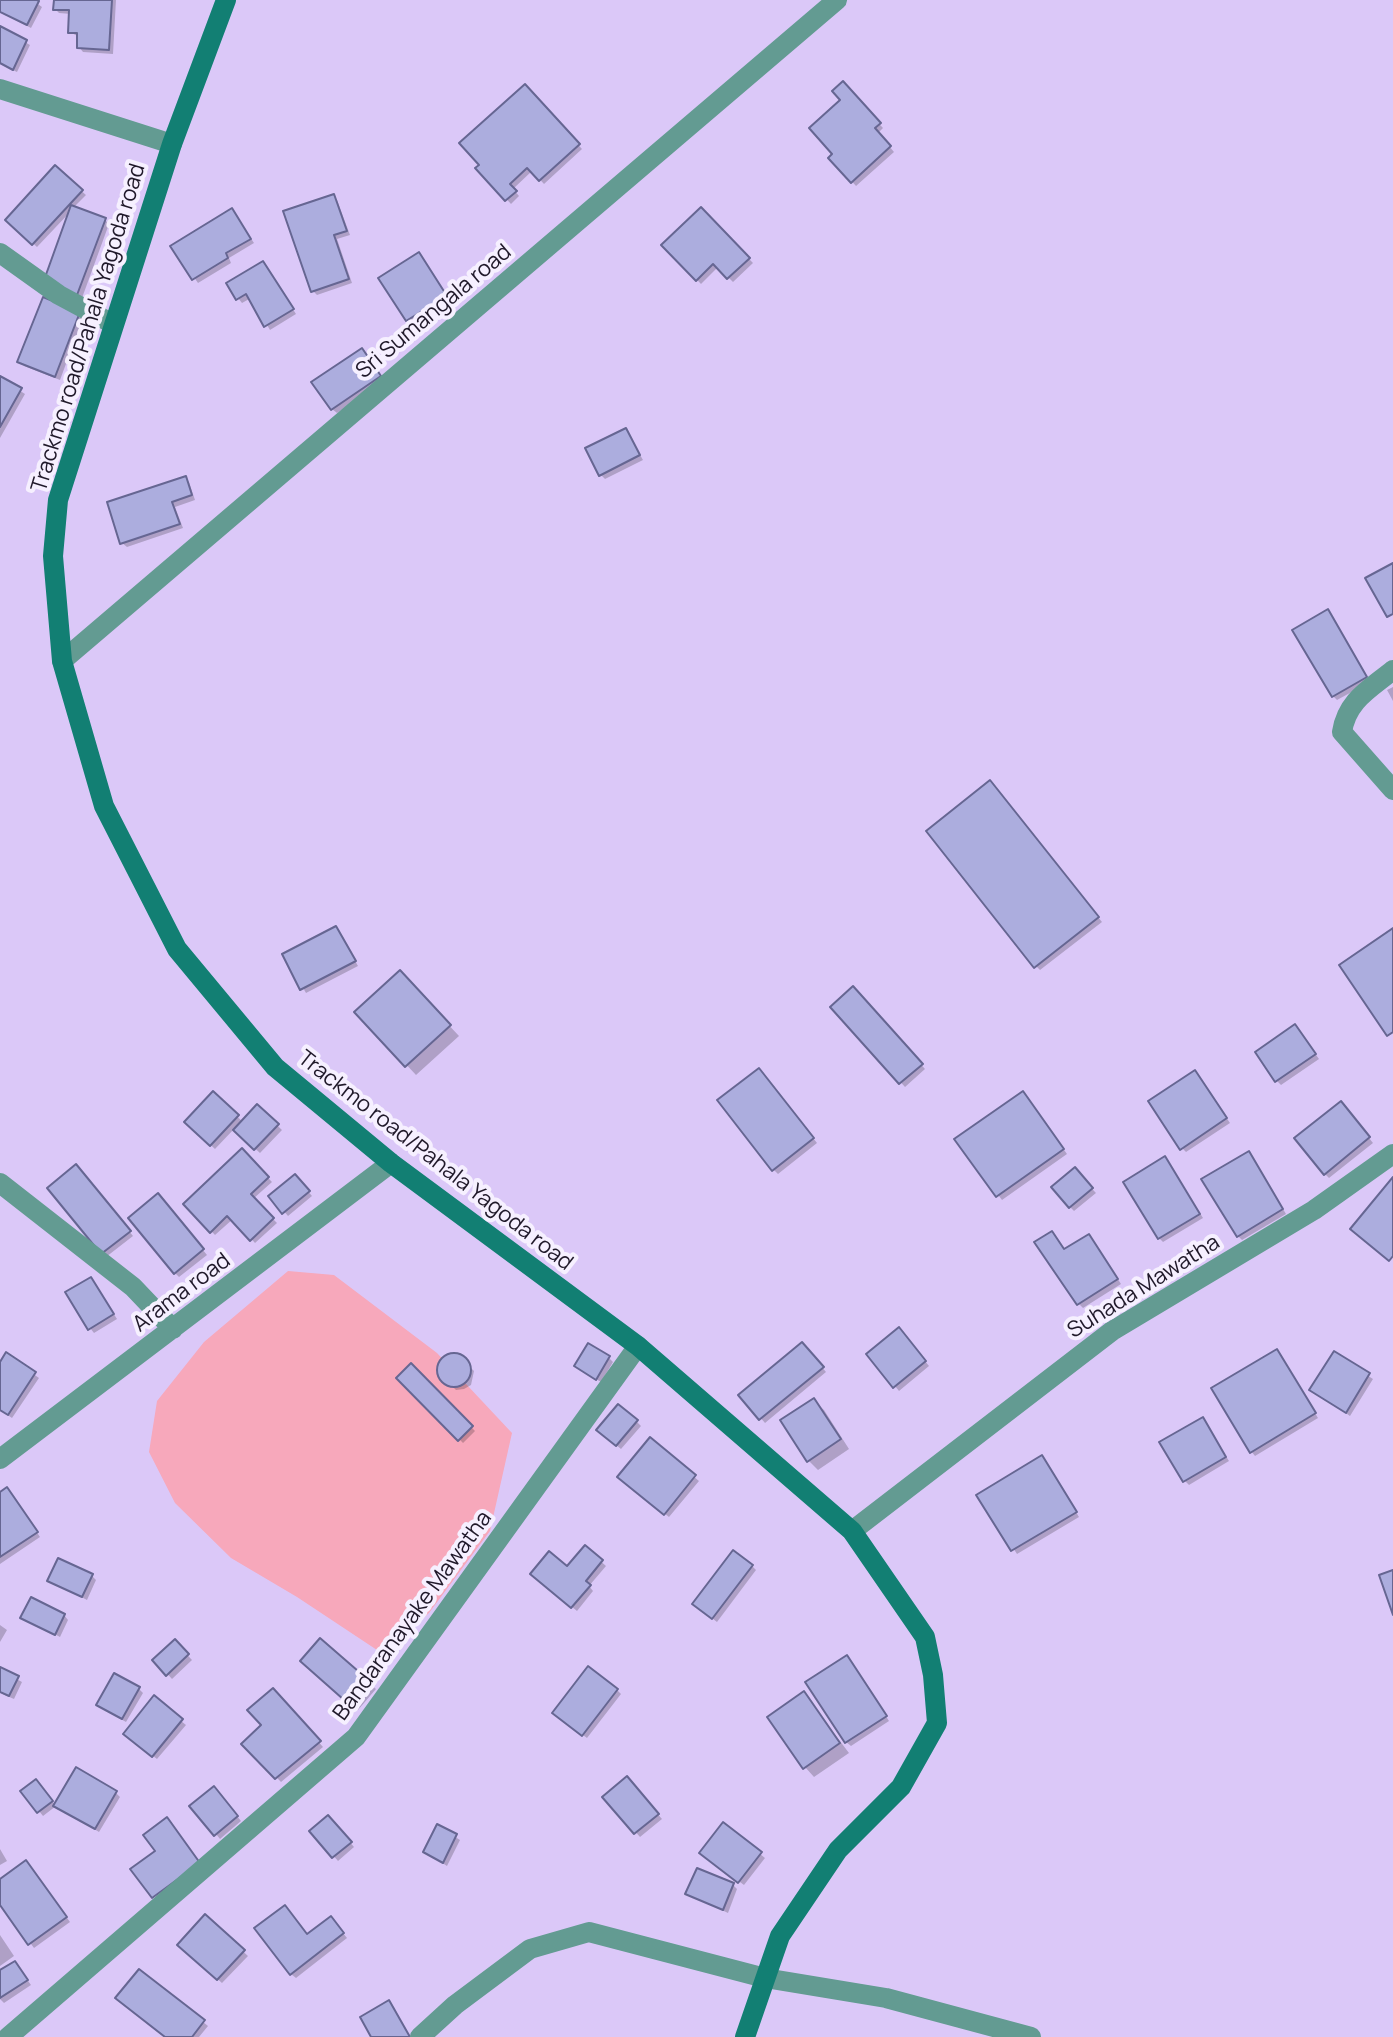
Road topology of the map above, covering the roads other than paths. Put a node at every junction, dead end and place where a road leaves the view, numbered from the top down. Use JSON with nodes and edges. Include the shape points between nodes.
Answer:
{"nodes":[{"id":1,"x":226,"y":0,"type":"edge"},
{"id":2,"x":837,"y":0,"type":"edge"},
{"id":3,"x":0,"y":89,"type":"edge"},
{"id":4,"x":172,"y":144,"type":"junction"},
{"id":5,"x":0,"y":253,"type":"edge"},
{"id":6,"x":113,"y":324,"type":"junction"},
{"id":7,"x":62,"y":661,"type":"junction"},
{"id":8,"x":1393,"y":670,"type":"edge"},
{"id":9,"x":1393,"y":790,"type":"edge"},
{"id":10,"x":1393,"y":1154,"type":"edge"},
{"id":11,"x":391,"y":1163,"type":"junction"},
{"id":12,"x":0,"y":1183,"type":"edge"},
{"id":13,"x":173,"y":1329,"type":"junction"},
{"id":14,"x":638,"y":1346,"type":"junction"},
{"id":15,"x":0,"y":1459,"type":"edge"},
{"id":16,"x":852,"y":1531,"type":"junction"},
{"id":17,"x":765,"y":1978,"type":"junction"},
{"id":18,"x":8,"y":2037,"type":"edge"},
{"id":19,"x":420,"y":2037,"type":"edge"},
{"id":20,"x":745,"y":2037,"type":"edge"},
{"id":21,"x":1031,"y":2037,"type":"edge"}],
"edges":[{"from":1,"to":4,"type":"street","name":"Trackmo road/Pahala Yagoda road"},
{"from":2,"to":7,"type":"street","name":"Sri Sumangala road"},
{"from":3,"to":4,"type":"street"},
{"from":4,"to":6,"type":"street","name":"Trackmo road/Pahala Yagoda road"},
{"from":5,"to":6,"type":"street","via":[[59,295]]},
{"from":6,"to":7,"type":"street","name":"Trackmo road/Pahala Yagoda road","via":[[58,500],[53,556]]},
{"from":7,"to":11,"type":"street","name":"Trackmo road/Pahala Yagoda road","via":[[104,806],[177,949],[275,1067]]},
{"from":8,"to":9,"type":"street","via":[[1345,713],[1342,732]]},
{"from":10,"to":16,"type":"street","name":"Suhada Mawatha","via":[[1314,1210],[1112,1331]]},
{"from":11,"to":13,"type":"street","name":"Arama road"},
{"from":11,"to":14,"type":"street","name":"Trackmo road/Pahala Yagoda road"},
{"from":12,"to":13,"type":"street","via":[[133,1287]]},
{"from":13,"to":15,"type":"street","name":"Arama road"},
{"from":14,"to":16,"type":"street","name":"Trackmo road/Pahala Yagoda road"},
{"from":14,"to":18,"type":"street","name":"Bandaranayake Mawatha","via":[[356,1737]]},
{"from":16,"to":17,"type":"street","name":"Trackmo road/Pahala Yagoda road","via":[[925,1637],[937,1723],[901,1787],[838,1850],[821,1875],[780,1936]]},
{"from":17,"to":19,"type":"street","via":[[589,1932],[530,1949]]},
{"from":17,"to":20,"type":"street","name":"Trackmo road/Pahala Yagoda road"},
{"from":17,"to":21,"type":"street","via":[[886,1998]]}]}
